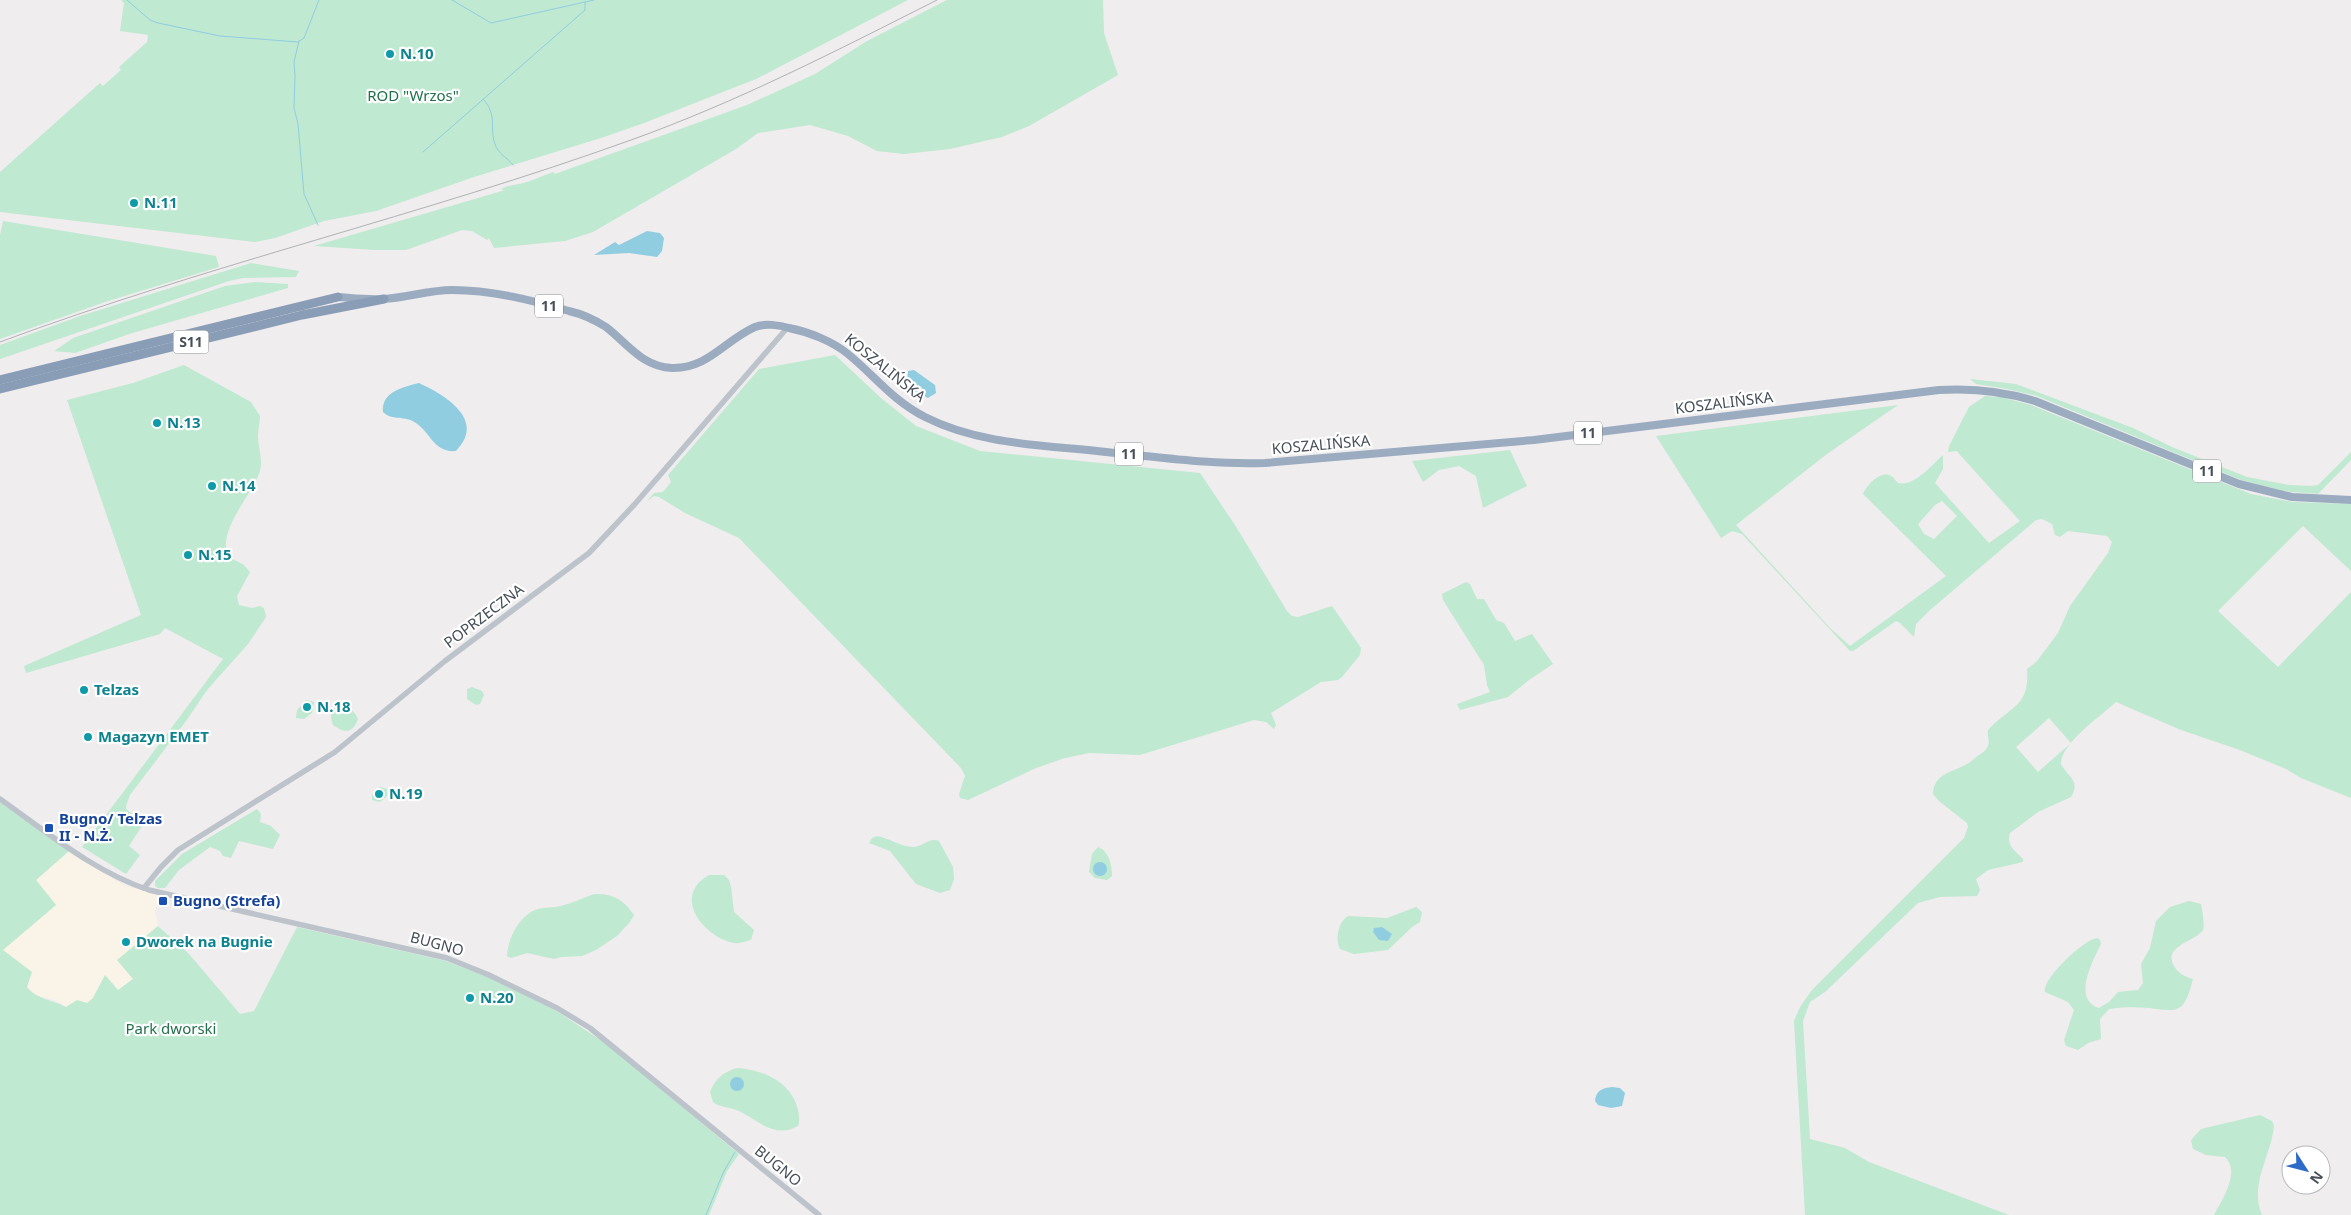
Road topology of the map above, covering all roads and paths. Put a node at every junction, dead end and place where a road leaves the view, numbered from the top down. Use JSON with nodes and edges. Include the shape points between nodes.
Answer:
{"nodes":[{"id":1,"x":338,"y":297,"type":"joint"},
{"id":2,"x":384,"y":299,"type":"junction"},
{"id":3,"x":788,"y":327,"type":"junction"},
{"id":4,"x":0,"y":380,"type":"edge"},
{"id":5,"x":0,"y":389,"type":"edge"},
{"id":6,"x":2351,"y":500,"type":"edge"},
{"id":7,"x":0,"y":798,"type":"edge"},
{"id":8,"x":144,"y":888,"type":"junction"},
{"id":9,"x":819,"y":1215,"type":"edge"}],
"edges":[{"from":1,"to":2,"type":"highway","number":"11"},
{"from":1,"to":4,"type":"highway","number":"S11"},
{"from":2,"to":3,"type":"highway","number":"11","via":[[450,290],[516,297],[589,318],[617,336],[635,354],[660,367],[672,368],[701,363],[757,325]]},
{"from":2,"to":5,"type":"highway","number":"S11","via":[[302,315]]},
{"from":3,"to":6,"type":"highway","name":"KOSZALIŃSKA","number":"11","via":[[819,338],[844,352],[900,402],[929,419],[954,429],[1008,441],[1236,464],[1534,440],[1888,396],[1960,389],[1987,390],[2018,396],[2058,410],[2239,484],[2286,496]]},
{"from":3,"to":8,"type":"street","name":"POPRZECZNA","via":[[589,553],[445,661],[347,743],[185,846],[166,861]]},
{"from":7,"to":8,"type":"street","name":"BUGNO","via":[[81,855],[124,881]]},
{"from":8,"to":9,"type":"street","name":"BUGNO","via":[[439,957],[489,974],[590,1028]]}]}
